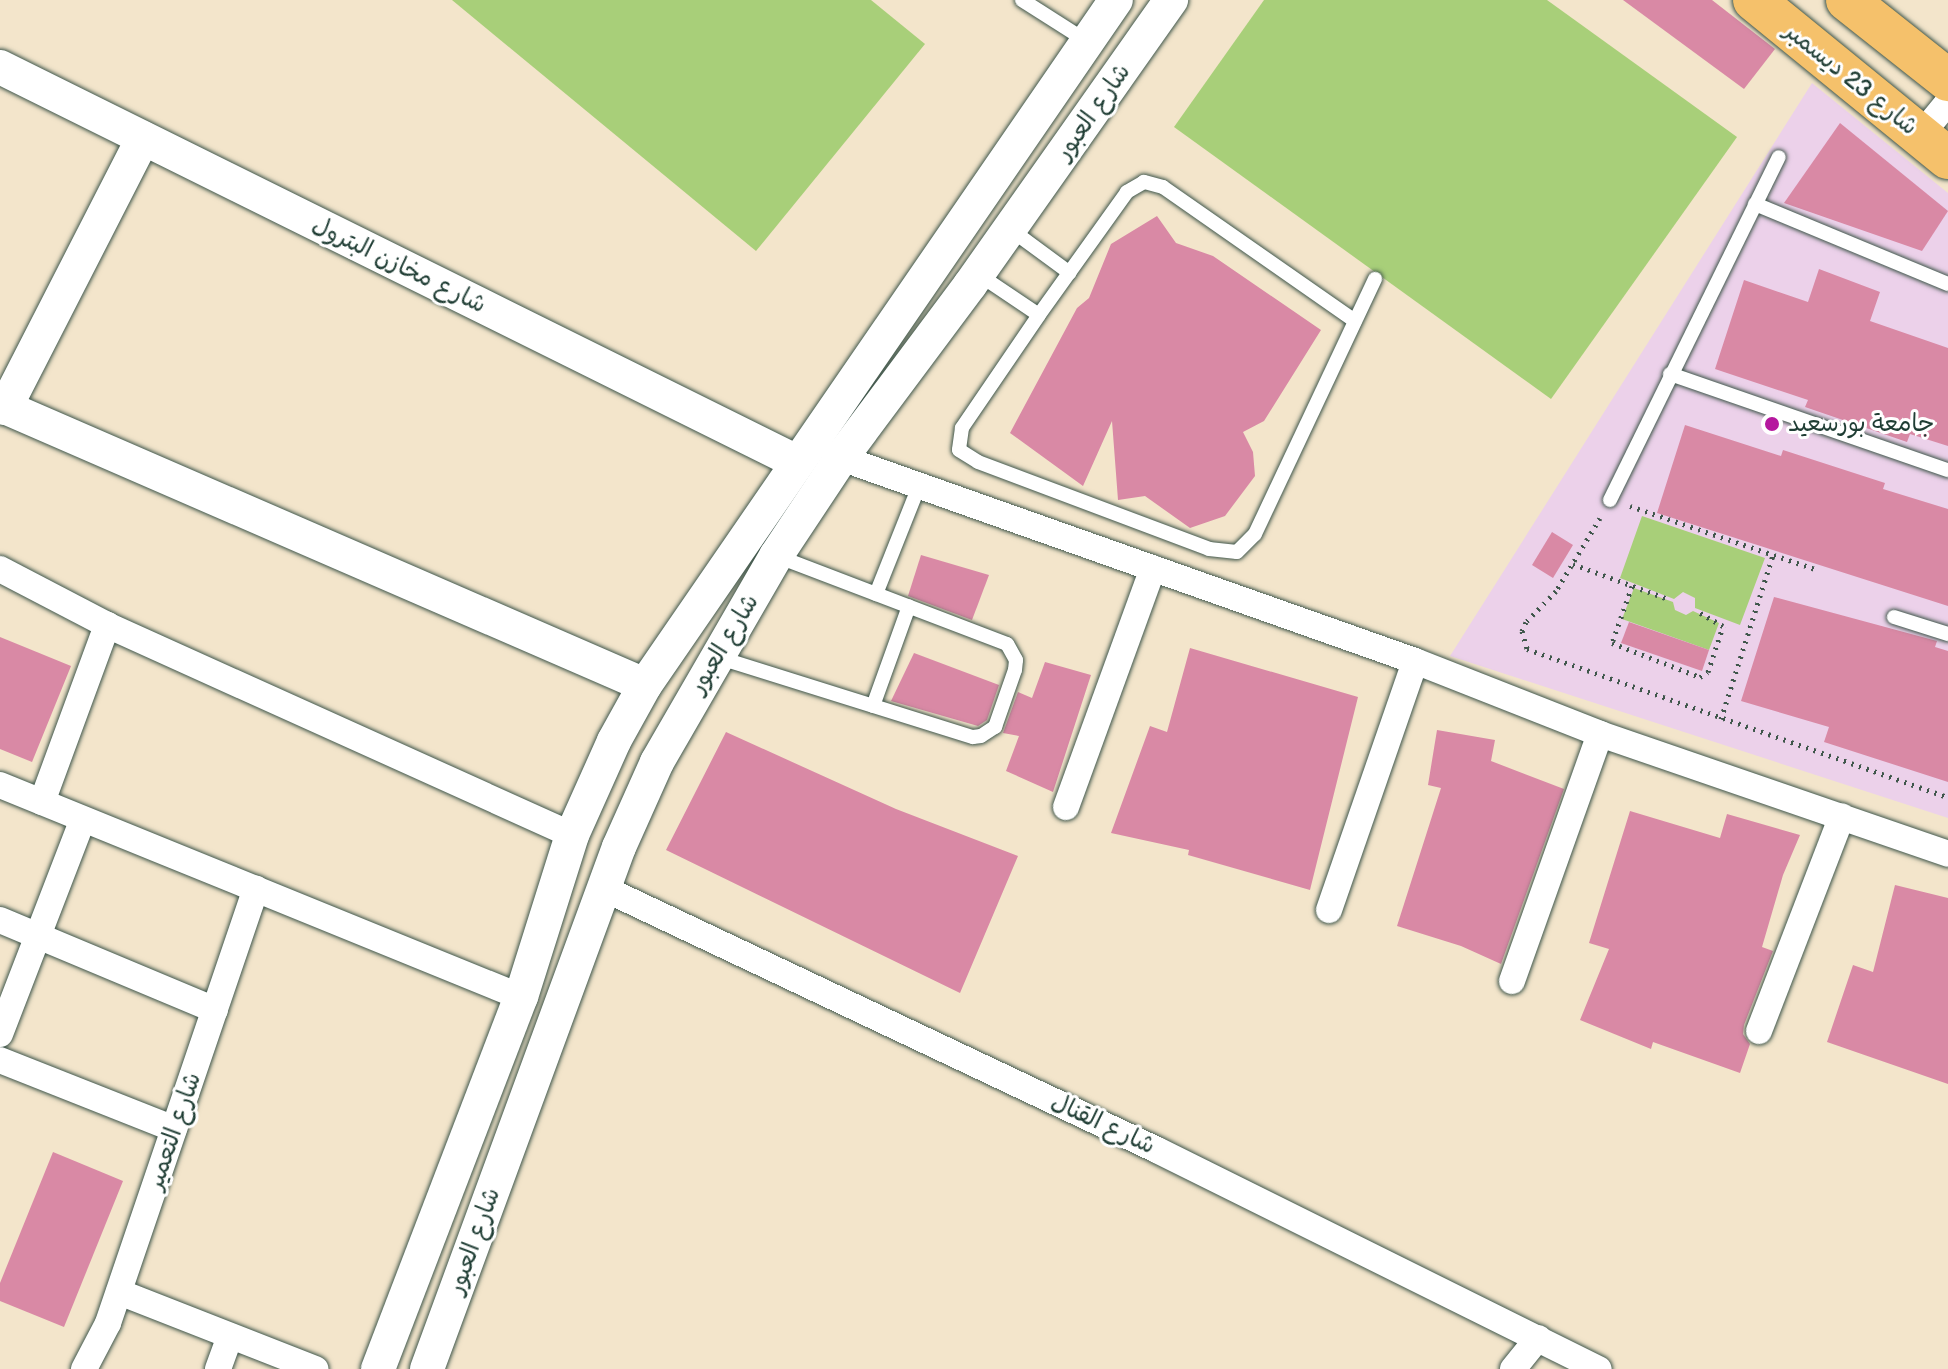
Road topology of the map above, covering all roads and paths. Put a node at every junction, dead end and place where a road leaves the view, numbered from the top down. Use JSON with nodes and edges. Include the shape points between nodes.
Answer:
{"nodes":[{"id":1,"x":1022,"y":0,"type":"edge"},
{"id":2,"x":1116,"y":0,"type":"edge"},
{"id":3,"x":1171,"y":0,"type":"edge"},
{"id":4,"x":1754,"y":0,"type":"edge"},
{"id":5,"x":1870,"y":7,"type":"edge"},
{"id":6,"x":1088,"y":42,"type":"junction"},
{"id":7,"x":0,"y":67,"type":"edge"},
{"id":8,"x":1948,"y":80,"type":"edge"},
{"id":9,"x":1948,"y":102,"type":"edge"},
{"id":10,"x":1030,"y":125,"type":"junction"},
{"id":11,"x":143,"y":138,"type":"junction"},
{"id":12,"x":1934,"y":147,"type":"edge"},
{"id":13,"x":1065,"y":152,"type":"junction"},
{"id":14,"x":1779,"y":157,"type":"dead end"},
{"id":15,"x":1755,"y":204,"type":"junction"},
{"id":16,"x":1010,"y":229,"type":"junction"},
{"id":17,"x":1070,"y":273,"type":"junction"},
{"id":18,"x":978,"y":274,"type":"junction"},
{"id":19,"x":1375,"y":279,"type":"dead end"},
{"id":20,"x":1948,"y":284,"type":"edge"},
{"id":21,"x":1039,"y":315,"type":"junction"},
{"id":22,"x":1355,"y":321,"type":"junction"},
{"id":23,"x":1670,"y":374,"type":"junction"},
{"id":24,"x":3,"y":407,"type":"edge"},
{"id":25,"x":841,"y":458,"type":"junction"},
{"id":26,"x":797,"y":462,"type":"junction"},
{"id":27,"x":1948,"y":470,"type":"edge"},
{"id":28,"x":919,"y":486,"type":"junction"},
{"id":29,"x":1610,"y":500,"type":"junction"},
{"id":30,"x":1773,"y":555,"type":"junction"},
{"id":31,"x":776,"y":556,"type":"junction"},
{"id":32,"x":1573,"y":564,"type":"junction"},
{"id":33,"x":1153,"y":568,"type":"junction"},
{"id":34,"x":0,"y":569,"type":"edge"},
{"id":35,"x":1818,"y":570,"type":"dead end"},
{"id":36,"x":1632,"y":586,"type":"junction"},
{"id":37,"x":876,"y":594,"type":"junction"},
{"id":38,"x":1668,"y":599,"type":"dead end"},
{"id":39,"x":909,"y":606,"type":"junction"},
{"id":40,"x":1697,"y":611,"type":"dead end"},
{"id":41,"x":1894,"y":617,"type":"dead end"},
{"id":42,"x":107,"y":625,"type":"junction"},
{"id":43,"x":1948,"y":634,"type":"edge"},
{"id":44,"x":716,"y":657,"type":"junction"},
{"id":45,"x":1415,"y":661,"type":"junction"},
{"id":46,"x":645,"y":685,"type":"junction"},
{"id":47,"x":873,"y":706,"type":"junction"},
{"id":48,"x":1721,"y":719,"type":"junction"},
{"id":49,"x":1600,"y":734,"type":"junction"},
{"id":50,"x":0,"y":785,"type":"edge"},
{"id":51,"x":1948,"y":797,"type":"edge"},
{"id":52,"x":42,"y":802,"type":"junction"},
{"id":53,"x":1066,"y":807,"type":"dead end"},
{"id":54,"x":1842,"y":816,"type":"junction"},
{"id":55,"x":83,"y":819,"type":"junction"},
{"id":56,"x":572,"y":835,"type":"junction"},
{"id":57,"x":1948,"y":854,"type":"edge"},
{"id":58,"x":603,"y":888,"type":"junction"},
{"id":59,"x":256,"y":889,"type":"junction"},
{"id":60,"x":1329,"y":910,"type":"dead end"},
{"id":61,"x":0,"y":920,"type":"edge"},
{"id":62,"x":38,"y":936,"type":"junction"},
{"id":63,"x":1512,"y":981,"type":"dead end"},
{"id":64,"x":521,"y":997,"type":"junction"},
{"id":65,"x":215,"y":1010,"type":"junction"},
{"id":66,"x":1759,"y":1031,"type":"dead end"},
{"id":67,"x":0,"y":1034,"type":"edge"},
{"id":68,"x":0,"y":1060,"type":"edge"},
{"id":69,"x":174,"y":1129,"type":"junction"},
{"id":70,"x":119,"y":1292,"type":"junction"},
{"id":71,"x":394,"y":1330,"type":"junction"},
{"id":72,"x":230,"y":1336,"type":"junction"},
{"id":73,"x":1538,"y":1338,"type":"junction"},
{"id":74,"x":431,"y":1357,"type":"edge"},
{"id":75,"x":84,"y":1369,"type":"edge"},
{"id":76,"x":218,"y":1369,"type":"edge"},
{"id":77,"x":315,"y":1369,"type":"edge"},
{"id":78,"x":378,"y":1369,"type":"edge"},
{"id":79,"x":1513,"y":1369,"type":"edge"},
{"id":80,"x":1599,"y":1369,"type":"edge"}],
"edges":[{"from":1,"to":6,"type":"lane"},
{"from":2,"to":6,"type":"street","name":"شارع العبور"},
{"from":3,"to":13,"type":"street","name":"شارع العبور"},
{"from":4,"to":12,"type":"main road","name":"شارع 23 ديسمبر"},
{"from":5,"to":8,"type":"main road"},
{"from":6,"to":10,"type":"street","name":"شارع العبور"},
{"from":7,"to":11,"type":"street","name":"شارع مخازن البترول"},
{"from":9,"to":12,"type":"street"},
{"from":10,"to":13,"type":"street"},
{"from":10,"to":26,"type":"street","name":"شارع العبور"},
{"from":11,"to":24,"type":"street"},
{"from":11,"to":26,"type":"street","name":"شارع مخازن البترول"},
{"from":13,"to":16,"type":"street","name":"شارع العبور"},
{"from":14,"to":15,"type":"lane"},
{"from":15,"to":20,"type":"lane"},
{"from":15,"to":23,"type":"lane"},
{"from":16,"to":17,"type":"lane"},
{"from":16,"to":18,"type":"street","name":"شارع العبور"},
{"from":17,"to":21,"type":"lane"},
{"from":17,"to":22,"type":"lane","via":[[1127,192],[1134,185],[1153,182]]},
{"from":18,"to":21,"type":"lane"},
{"from":18,"to":25,"type":"street","name":"شارع العبور"},
{"from":19,"to":22,"type":"lane"},
{"from":21,"to":22,"type":"lane","via":[[962,428],[959,450],[978,462],[1223,553],[1237,552],[1255,534]]},
{"from":23,"to":27,"type":"lane"},
{"from":23,"to":29,"type":"lane"},
{"from":24,"to":46,"type":"street"},
{"from":25,"to":28,"type":"street"},
{"from":25,"to":31,"type":"street","name":"شارع العبور"},
{"from":26,"to":46,"type":"street","name":"شارع العبور"},
{"from":28,"to":33,"type":"street"},
{"from":28,"to":37,"type":"lane"},
{"from":29,"to":30,"type":"path"},
{"from":29,"to":32,"type":"path"},
{"from":30,"to":35,"type":"path"},
{"from":30,"to":48,"type":"path"},
{"from":31,"to":37,"type":"lane"},
{"from":31,"to":44,"type":"street","name":"شارع العبور"},
{"from":32,"to":36,"type":"path"},
{"from":32,"to":48,"type":"path","via":[[1547,603],[1526,622],[1522,631],[1527,649]]},
{"from":33,"to":45,"type":"street"},
{"from":33,"to":53,"type":"street"},
{"from":34,"to":42,"type":"street"},
{"from":36,"to":38,"type":"path"},
{"from":36,"to":40,"type":"path","via":[[1612,643],[1700,677],[1708,672],[1723,626]]},
{"from":37,"to":39,"type":"lane"},
{"from":39,"to":47,"type":"lane"},
{"from":39,"to":47,"type":"lane","via":[[1007,644],[1015,670],[999,719],[989,733],[973,737]]},
{"from":41,"to":43,"type":"lane"},
{"from":42,"to":52,"type":"street"},
{"from":42,"to":56,"type":"street"},
{"from":44,"to":47,"type":"lane"},
{"from":44,"to":58,"type":"street","name":"شارع العبور","via":[[657,762]]},
{"from":45,"to":49,"type":"street"},
{"from":45,"to":60,"type":"street"},
{"from":46,"to":56,"type":"street","name":"شارع العبور"},
{"from":48,"to":51,"type":"path"},
{"from":49,"to":54,"type":"street"},
{"from":49,"to":63,"type":"street"},
{"from":50,"to":52,"type":"street"},
{"from":52,"to":55,"type":"street"},
{"from":54,"to":57,"type":"street"},
{"from":54,"to":66,"type":"street"},
{"from":55,"to":59,"type":"street"},
{"from":55,"to":62,"type":"street"},
{"from":56,"to":64,"type":"street","name":"شارع العبور"},
{"from":58,"to":73,"type":"street","name":"شارع القنال","via":[[1157,1150]]},
{"from":58,"to":74,"type":"street","name":"شارع العبور"},
{"from":59,"to":64,"type":"street"},
{"from":59,"to":65,"type":"street","name":"شارع التعمير"},
{"from":61,"to":62,"type":"street"},
{"from":62,"to":65,"type":"street"},
{"from":62,"to":67,"type":"street"},
{"from":64,"to":71,"type":"street","name":"شارع العبور"},
{"from":65,"to":69,"type":"street","name":"شارع التعمير"},
{"from":68,"to":69,"type":"street"},
{"from":69,"to":70,"type":"street","name":"شارع التعمير"},
{"from":70,"to":72,"type":"street"},
{"from":70,"to":75,"type":"street","name":"شارع التعمير"},
{"from":71,"to":74,"type":"street","via":[[405,1343]]},
{"from":71,"to":78,"type":"street","name":"شارع العبور"},
{"from":72,"to":76,"type":"street"},
{"from":72,"to":77,"type":"street"},
{"from":73,"to":79,"type":"street"},
{"from":73,"to":80,"type":"street","name":"شارع القنال"}]}
